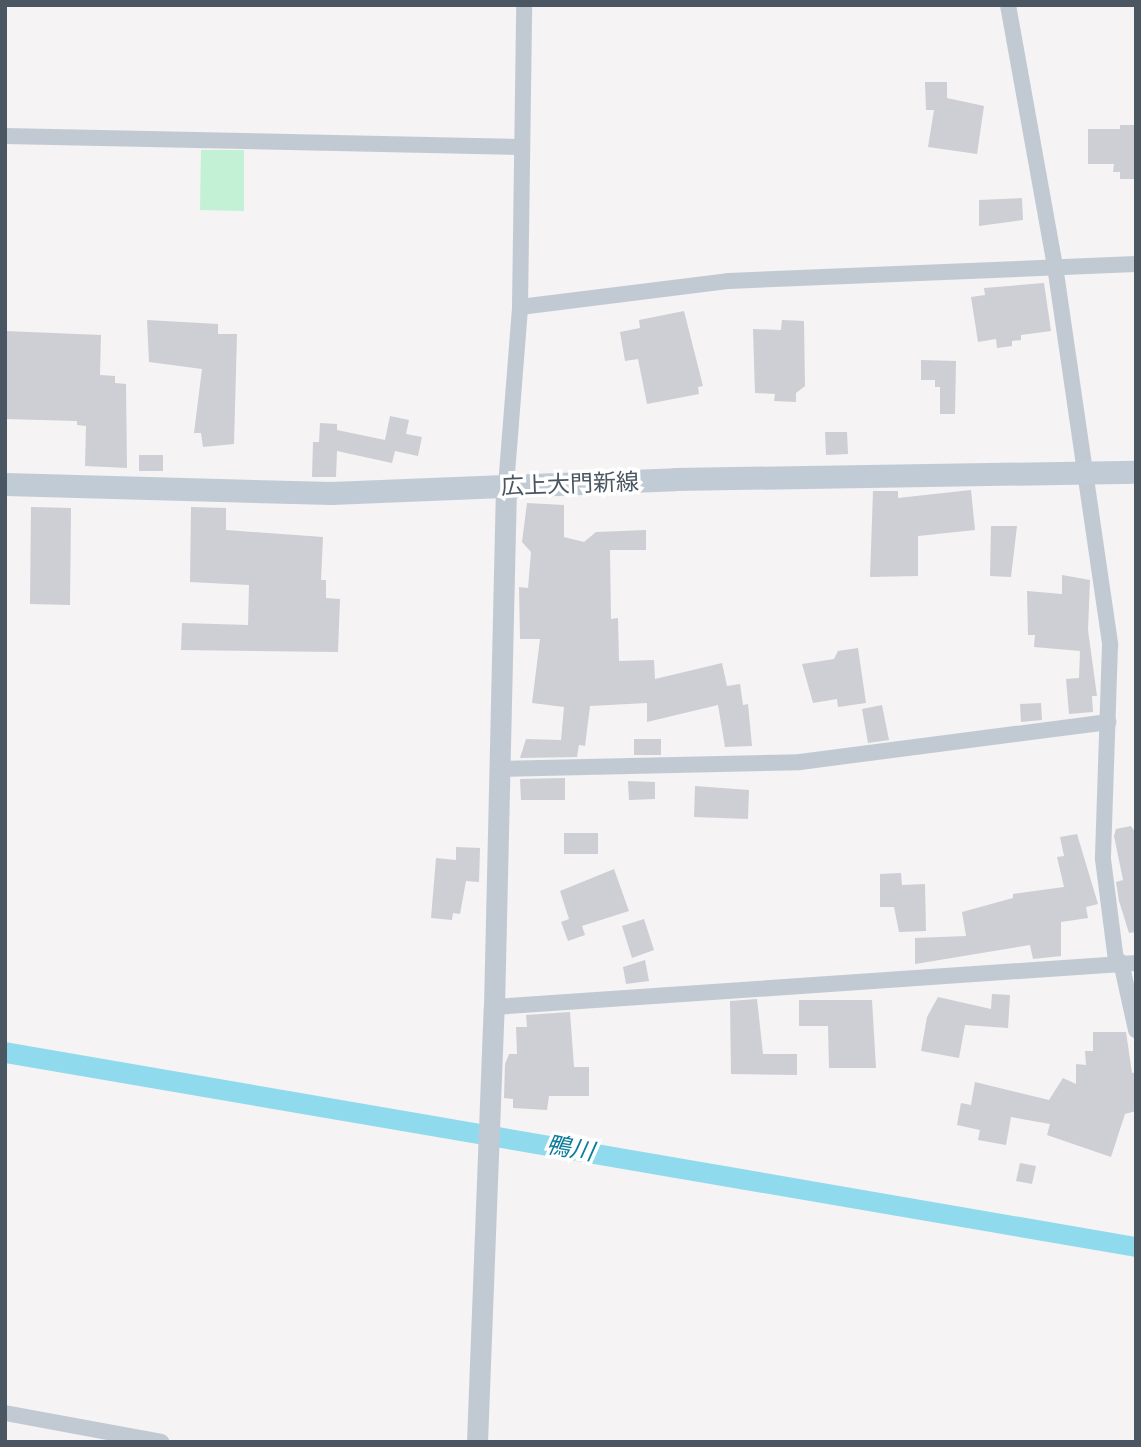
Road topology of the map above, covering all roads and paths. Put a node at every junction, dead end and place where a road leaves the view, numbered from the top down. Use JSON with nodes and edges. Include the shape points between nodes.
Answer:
{"nodes":[{"id":1,"x":524,"y":5,"type":"edge"},
{"id":2,"x":1008,"y":5,"type":"edge"},
{"id":3,"x":5,"y":136,"type":"edge"},
{"id":4,"x":522,"y":147,"type":"junction"},
{"id":5,"x":1136,"y":264,"type":"edge"},
{"id":6,"x":1055,"y":266,"type":"junction"},
{"id":7,"x":520,"y":307,"type":"junction"},
{"id":8,"x":1087,"y":471,"type":"junction"},
{"id":9,"x":1136,"y":471,"type":"edge"},
{"id":10,"x":5,"y":484,"type":"edge"},
{"id":11,"x":506,"y":486,"type":"junction"},
{"id":12,"x":1108,"y":722,"type":"junction"},
{"id":13,"x":501,"y":769,"type":"junction"},
{"id":14,"x":1124,"y":962,"type":"edge"},
{"id":15,"x":494,"y":1007,"type":"junction"},
{"id":16,"x":1136,"y":1030,"type":"edge"},
{"id":17,"x":5,"y":1413,"type":"edge"},
{"id":18,"x":161,"y":1442,"type":"edge"},
{"id":19,"x":477,"y":1442,"type":"edge"}],
"edges":[{"from":1,"to":4,"type":"street"},
{"from":2,"to":6,"type":"street"},
{"from":3,"to":4,"type":"street"},
{"from":4,"to":7,"type":"street"},
{"from":5,"to":6,"type":"street"},
{"from":6,"to":7,"type":"street","via":[[729,281]]},
{"from":6,"to":8,"type":"street"},
{"from":7,"to":11,"type":"street"},
{"from":8,"to":9,"type":"main road","name":"広上大門新線"},
{"from":8,"to":11,"type":"main road","name":"広上大門新線"},
{"from":8,"to":12,"type":"street","via":[[1110,645]]},
{"from":10,"to":11,"type":"main road","name":"広上大門新線","via":[[331,493]]},
{"from":11,"to":13,"type":"street"},
{"from":12,"to":13,"type":"street","via":[[800,762]]},
{"from":12,"to":14,"type":"street","via":[[1103,859]]},
{"from":13,"to":15,"type":"street"},
{"from":14,"to":15,"type":"street"},
{"from":14,"to":16,"type":"street"},
{"from":15,"to":19,"type":"street"},
{"from":17,"to":18,"type":"street"}]}
